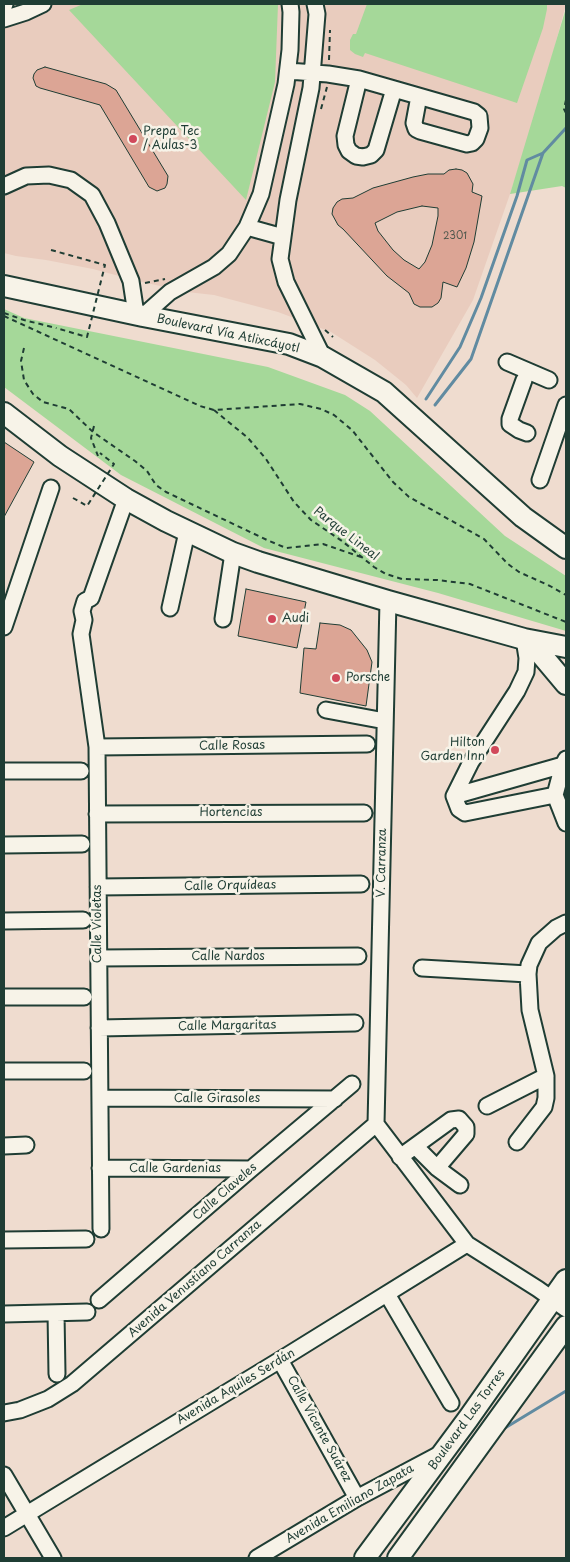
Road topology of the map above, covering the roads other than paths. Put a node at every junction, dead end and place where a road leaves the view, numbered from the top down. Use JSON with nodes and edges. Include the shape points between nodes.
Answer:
{"nodes":[{"id":1,"x":43,"y":4,"type":"edge"},
{"id":2,"x":290,"y":4,"type":"edge"},
{"id":3,"x":315,"y":4,"type":"edge"},
{"id":4,"x":4,"y":19,"type":"edge"},
{"id":5,"x":288,"y":71,"type":"junction"},
{"id":6,"x":321,"y":74,"type":"junction"},
{"id":7,"x":359,"y":80,"type":"junction"},
{"id":8,"x":394,"y":89,"type":"junction"},
{"id":9,"x":419,"y":96,"type":"dead end"},
{"id":10,"x":4,"y":186,"type":"edge"},
{"id":11,"x":261,"y":194,"type":"junction"},
{"id":12,"x":288,"y":200,"type":"junction"},
{"id":13,"x":247,"y":227,"type":"junction"},
{"id":14,"x":283,"y":237,"type":"junction"},
{"id":15,"x":4,"y":286,"type":"edge"},
{"id":16,"x":140,"y":315,"type":"junction"},
{"id":17,"x":323,"y":357,"type":"junction"},
{"id":18,"x":507,"y":362,"type":"dead end"},
{"id":19,"x":524,"y":380,"type":"dead end"},
{"id":20,"x":549,"y":380,"type":"dead end"},
{"id":21,"x":566,"y":406,"type":"edge"},
{"id":22,"x":4,"y":413,"type":"edge"},
{"id":23,"x":527,"y":433,"type":"dead end"},
{"id":24,"x":540,"y":480,"type":"dead end"},
{"id":25,"x":51,"y":488,"type":"dead end"},
{"id":26,"x":126,"y":499,"type":"junction"},
{"id":27,"x":187,"y":532,"type":"junction"},
{"id":28,"x":566,"y":548,"type":"edge"},
{"id":29,"x":233,"y":552,"type":"junction"},
{"id":30,"x":388,"y":601,"type":"junction"},
{"id":31,"x":8,"y":602,"type":"edge"},
{"id":32,"x":170,"y":608,"type":"dead end"},
{"id":33,"x":223,"y":619,"type":"dead end"},
{"id":34,"x":4,"y":627,"type":"edge"},
{"id":35,"x":526,"y":639,"type":"junction"},
{"id":36,"x":566,"y":647,"type":"edge"},
{"id":37,"x":566,"y":684,"type":"edge"},
{"id":38,"x":326,"y":710,"type":"dead end"},
{"id":39,"x":385,"y":721,"type":"junction"},
{"id":40,"x":367,"y":744,"type":"dead end"},
{"id":41,"x":97,"y":747,"type":"junction"},
{"id":42,"x":564,"y":762,"type":"edge"},
{"id":43,"x":4,"y":771,"type":"edge"},
{"id":44,"x":81,"y":771,"type":"dead end"},
{"id":45,"x":555,"y":795,"type":"junction"},
{"id":46,"x":454,"y":796,"type":"junction"},
{"id":47,"x":364,"y":813,"type":"dead end"},
{"id":48,"x":97,"y":814,"type":"junction"},
{"id":49,"x":566,"y":823,"type":"edge"},
{"id":50,"x":82,"y":844,"type":"dead end"},
{"id":51,"x":4,"y":845,"type":"edge"},
{"id":52,"x":361,"y":884,"type":"dead end"},
{"id":53,"x":98,"y":888,"type":"junction"},
{"id":54,"x":83,"y":920,"type":"dead end"},
{"id":55,"x":4,"y":921,"type":"edge"},
{"id":56,"x":566,"y":923,"type":"edge"},
{"id":57,"x":358,"y":956,"type":"dead end"},
{"id":58,"x":98,"y":958,"type":"junction"},
{"id":59,"x":422,"y":968,"type":"dead end"},
{"id":60,"x":528,"y":974,"type":"junction"},
{"id":61,"x":4,"y":996,"type":"edge"},
{"id":62,"x":84,"y":997,"type":"dead end"},
{"id":63,"x":355,"y":1023,"type":"dead end"},
{"id":64,"x":99,"y":1028,"type":"junction"},
{"id":65,"x":4,"y":1071,"type":"edge"},
{"id":66,"x":84,"y":1071,"type":"dead end"},
{"id":67,"x":546,"y":1076,"type":"junction"},
{"id":68,"x":352,"y":1084,"type":"dead end"},
{"id":69,"x":100,"y":1098,"type":"junction"},
{"id":70,"x":335,"y":1099,"type":"junction"},
{"id":71,"x":487,"y":1106,"type":"dead end"},
{"id":72,"x":376,"y":1124,"type":"junction"},
{"id":73,"x":517,"y":1142,"type":"dead end"},
{"id":74,"x":26,"y":1145,"type":"dead end"},
{"id":75,"x":4,"y":1146,"type":"edge"},
{"id":76,"x":415,"y":1146,"type":"junction"},
{"id":77,"x":400,"y":1157,"type":"junction"},
{"id":78,"x":100,"y":1168,"type":"junction"},
{"id":79,"x":437,"y":1168,"type":"junction"},
{"id":80,"x":250,"y":1169,"type":"junction"},
{"id":81,"x":460,"y":1185,"type":"dead end"},
{"id":82,"x":101,"y":1229,"type":"dead end"},
{"id":83,"x":86,"y":1239,"type":"dead end"},
{"id":84,"x":4,"y":1240,"type":"edge"},
{"id":85,"x":467,"y":1244,"type":"junction"},
{"id":86,"x":566,"y":1280,"type":"edge"},
{"id":87,"x":387,"y":1294,"type":"junction"},
{"id":88,"x":99,"y":1300,"type":"dead end"},
{"id":89,"x":560,"y":1304,"type":"edge"},
{"id":90,"x":87,"y":1312,"type":"dead end"},
{"id":91,"x":56,"y":1313,"type":"junction"},
{"id":92,"x":4,"y":1314,"type":"edge"},
{"id":93,"x":566,"y":1326,"type":"edge"},
{"id":94,"x":280,"y":1360,"type":"junction"},
{"id":95,"x":57,"y":1374,"type":"dead end"},
{"id":96,"x":451,"y":1403,"type":"dead end"},
{"id":97,"x":4,"y":1413,"type":"edge"},
{"id":98,"x":444,"y":1452,"type":"junction"},
{"id":99,"x":4,"y":1475,"type":"edge"},
{"id":100,"x":357,"y":1498,"type":"junction"},
{"id":101,"x":26,"y":1514,"type":"junction"},
{"id":102,"x":4,"y":1528,"type":"edge"},
{"id":103,"x":53,"y":1558,"type":"edge"},
{"id":104,"x":257,"y":1558,"type":"edge"},
{"id":105,"x":365,"y":1558,"type":"edge"},
{"id":106,"x":398,"y":1558,"type":"edge"}],
"edges":[{"from":1,"to":4,"type":"street"},
{"from":2,"to":5,"type":"street"},
{"from":3,"to":6,"type":"street"},
{"from":5,"to":6,"type":"street"},
{"from":5,"to":11,"type":"street"},
{"from":6,"to":7,"type":"street"},
{"from":6,"to":12,"type":"street","via":[[311,88]]},
{"from":7,"to":8,"type":"street"},
{"from":7,"to":8,"type":"street","via":[[345,136],[350,151],[363,158],[376,150]]},
{"from":8,"to":9,"type":"street"},
{"from":10,"to":16,"type":"street","via":[[26,176],[49,174],[71,180],[92,195],[131,281]]},
{"from":11,"to":12,"type":"street"},
{"from":11,"to":13,"type":"street"},
{"from":12,"to":14,"type":"street"},
{"from":13,"to":14,"type":"street"},
{"from":13,"to":16,"type":"street","via":[[229,254],[214,267],[170,292]]},
{"from":14,"to":17,"type":"street","via":[[280,259],[286,282]]},
{"from":15,"to":16,"type":"main road","name":"Boulevard Vía Atlixcáyotl"},
{"from":16,"to":17,"type":"main road","name":"Boulevard Vía Atlixcáyotl","via":[[289,344]]},
{"from":17,"to":28,"type":"main road","name":"Boulevard Vía Atlixcáyotl","via":[[384,392],[523,517]]},
{"from":18,"to":20,"type":"street"},
{"from":19,"to":23,"type":"street","via":[[510,424]]},
{"from":21,"to":24,"type":"street"},
{"from":22,"to":26,"type":"main road","via":[[60,456]]},
{"from":25,"to":31,"type":"street"},
{"from":26,"to":27,"type":"main road"},
{"from":26,"to":41,"type":"street","name":"Calle Violetas","via":[[91,598],[85,602],[82,611],[82,650]]},
{"from":27,"to":29,"type":"main road"},
{"from":27,"to":32,"type":"street"},
{"from":29,"to":30,"type":"main road"},
{"from":29,"to":33,"type":"street"},
{"from":30,"to":35,"type":"main road"},
{"from":30,"to":39,"type":"street","name":"V. Carranza"},
{"from":31,"to":34,"type":"street"},
{"from":35,"to":36,"type":"main road"},
{"from":35,"to":37,"type":"main road"},
{"from":35,"to":46,"type":"street","via":[[526,672]]},
{"from":38,"to":39,"type":"street"},
{"from":39,"to":72,"type":"street","name":"V. Carranza"},
{"from":40,"to":41,"type":"street","name":"Calle Rosas"},
{"from":41,"to":48,"type":"street","name":"Calle Violetas"},
{"from":42,"to":45,"type":"street"},
{"from":42,"to":46,"type":"street"},
{"from":43,"to":44,"type":"street"},
{"from":45,"to":46,"type":"street","via":[[465,814],[459,809]]},
{"from":45,"to":49,"type":"street"},
{"from":47,"to":48,"type":"street","name":"Hortencias"},
{"from":48,"to":53,"type":"street","name":"Calle Violetas"},
{"from":50,"to":51,"type":"street"},
{"from":52,"to":53,"type":"street","name":"Calle Orquídeas"},
{"from":53,"to":58,"type":"street","name":"Calle Violetas"},
{"from":54,"to":55,"type":"street"},
{"from":56,"to":60,"type":"street","via":[[539,943]]},
{"from":57,"to":58,"type":"street","name":"Calle Nardos"},
{"from":58,"to":64,"type":"street","name":"Calle Violetas"},
{"from":59,"to":60,"type":"street"},
{"from":60,"to":67,"type":"street","via":[[530,1010]]},
{"from":61,"to":62,"type":"street"},
{"from":63,"to":64,"type":"street","name":"Calle Margaritas"},
{"from":64,"to":69,"type":"street","name":"Calle Violetas"},
{"from":65,"to":66,"type":"street"},
{"from":67,"to":71,"type":"street"},
{"from":67,"to":73,"type":"street","via":[[544,1107]]},
{"from":68,"to":70,"type":"street","name":"Calle Claveles"},
{"from":69,"to":70,"type":"street","name":"Calle Girasoles"},
{"from":69,"to":78,"type":"street","name":"Calle Violetas"},
{"from":70,"to":80,"type":"street","name":"Calle Claveles"},
{"from":72,"to":77,"type":"street"},
{"from":72,"to":97,"type":"street","name":"Avenida Venustiano Carranza","via":[[72,1384],[48,1400]]},
{"from":74,"to":75,"type":"street"},
{"from":76,"to":77,"type":"street"},
{"from":76,"to":79,"type":"street"},
{"from":76,"to":79,"type":"street","via":[[451,1120],[459,1119],[466,1126],[466,1134]]},
{"from":77,"to":85,"type":"street"},
{"from":78,"to":80,"type":"street","name":"Calle Gardenias"},
{"from":78,"to":82,"type":"street","name":"Calle Violetas"},
{"from":79,"to":81,"type":"street"},
{"from":80,"to":88,"type":"street","name":"Calle Claveles"},
{"from":83,"to":84,"type":"street"},
{"from":85,"to":87,"type":"street","name":"Avenida Aquiles Serdán"},
{"from":85,"to":89,"type":"street"},
{"from":86,"to":89,"type":"main road","name":"Boulevard Las Torres"},
{"from":87,"to":94,"type":"street","name":"Avenida Aquiles Serdán"},
{"from":87,"to":96,"type":"street"},
{"from":89,"to":98,"type":"main road","name":"Boulevard Las Torres"},
{"from":90,"to":91,"type":"street"},
{"from":91,"to":92,"type":"street"},
{"from":91,"to":95,"type":"street"},
{"from":93,"to":106,"type":"main road","name":"Boulevard Las Torres"},
{"from":94,"to":100,"type":"street","name":"Calle Vicente Suárez"},
{"from":94,"to":101,"type":"street","name":"Avenida Aquiles Serdán"},
{"from":98,"to":100,"type":"street","name":"Avenida Emiliano Zapata"},
{"from":98,"to":105,"type":"main road","name":"Boulevard Las Torres"},
{"from":99,"to":101,"type":"street"},
{"from":100,"to":104,"type":"street","name":"Avenida Emiliano Zapata"},
{"from":101,"to":102,"type":"street","name":"Avenida Aquiles Serdán"},
{"from":101,"to":103,"type":"street"}]}
